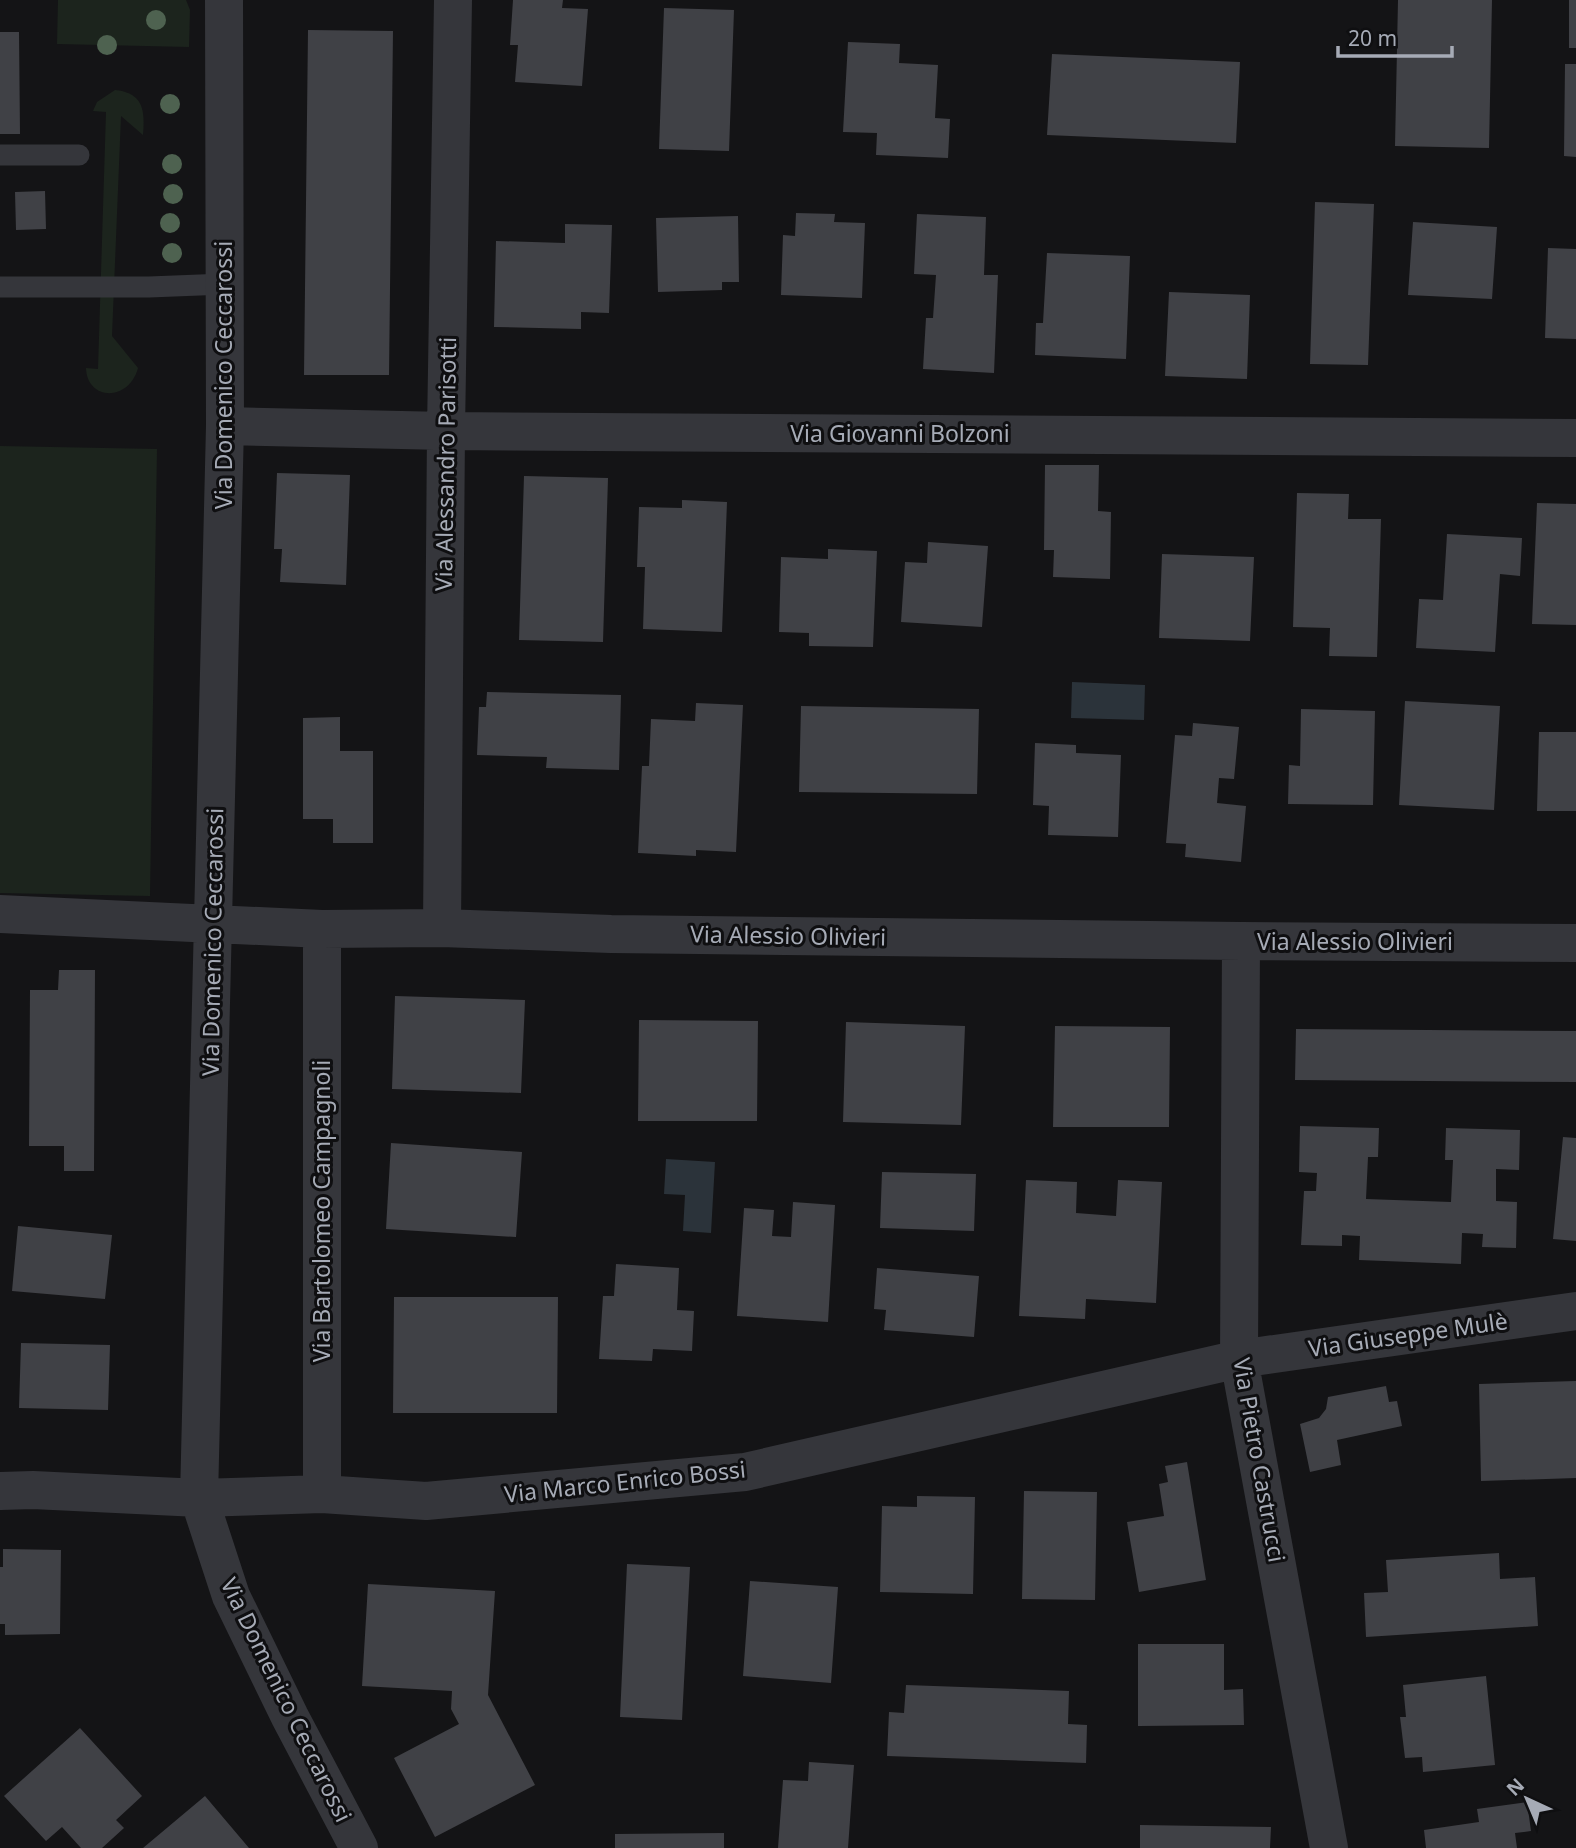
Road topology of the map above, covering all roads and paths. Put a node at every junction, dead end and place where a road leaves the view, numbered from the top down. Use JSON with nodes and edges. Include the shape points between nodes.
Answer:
{"nodes":[{"id":1,"x":224,"y":0,"type":"edge"},
{"id":2,"x":453,"y":0,"type":"edge"},
{"id":3,"x":0,"y":155,"type":"edge"},
{"id":4,"x":79,"y":155,"type":"dead end"},
{"id":5,"x":225,"y":284,"type":"junction"},
{"id":6,"x":0,"y":288,"type":"edge"},
{"id":7,"x":225,"y":426,"type":"junction"},
{"id":8,"x":446,"y":431,"type":"junction"},
{"id":9,"x":1576,"y":438,"type":"edge"},
{"id":10,"x":0,"y":914,"type":"edge"},
{"id":11,"x":214,"y":924,"type":"junction"},
{"id":12,"x":442,"y":928,"type":"junction"},
{"id":13,"x":322,"y":929,"type":"junction"},
{"id":14,"x":1241,"y":942,"type":"junction"},
{"id":15,"x":1576,"y":943,"type":"edge"},
{"id":16,"x":1576,"y":1311,"type":"edge"},
{"id":17,"x":1239,"y":1359,"type":"junction"},
{"id":18,"x":0,"y":1491,"type":"edge"},
{"id":19,"x":322,"y":1494,"type":"junction"},
{"id":20,"x":199,"y":1498,"type":"junction"},
{"id":21,"x":359,"y":1848,"type":"edge"},
{"id":22,"x":1329,"y":1848,"type":"edge"}],
"edges":[{"from":1,"to":5,"type":"street","name":"Via Domenico Ceccarossi"},
{"from":2,"to":8,"type":"street","name":"Via Alessandro Parisotti"},
{"from":3,"to":4,"type":"lane"},
{"from":5,"to":6,"type":"lane"},
{"from":5,"to":7,"type":"street","name":"Via Domenico Ceccarossi"},
{"from":7,"to":8,"type":"street","name":"Via Giovanni Bolzoni"},
{"from":7,"to":11,"type":"street","name":"Via Domenico Ceccarossi"},
{"from":8,"to":9,"type":"street","name":"Via Giovanni Bolzoni"},
{"from":8,"to":12,"type":"street","name":"Via Alessandro Parisotti"},
{"from":10,"to":11,"type":"street","name":"Via Alessio Olivieri"},
{"from":11,"to":13,"type":"street","name":"Via Alessio Olivieri"},
{"from":11,"to":20,"type":"street","name":"Via Domenico Ceccarossi"},
{"from":12,"to":13,"type":"street","name":"Via Alessio Olivieri"},
{"from":12,"to":14,"type":"street","name":"Via Alessio Olivieri"},
{"from":13,"to":19,"type":"street","name":"Via Bartolomeo Campagnoli"},
{"from":14,"to":15,"type":"street","name":"Via Alessio Olivieri"},
{"from":14,"to":17,"type":"street","name":"Via Pietro Castrucci"},
{"from":16,"to":17,"type":"street","name":"Via Giuseppe Mulè"},
{"from":17,"to":19,"type":"street","name":"Via Marco Enrico Bossi","via":[[745,1472],[426,1501]]},
{"from":17,"to":22,"type":"street","name":"Via Pietro Castrucci"},
{"from":18,"to":20,"type":"street","name":"Via Marco Enrico Bossi"},
{"from":19,"to":20,"type":"street","name":"Via Marco Enrico Bossi"},
{"from":20,"to":21,"type":"street","name":"Via Domenico Ceccarossi","via":[[231,1597]]}]}
